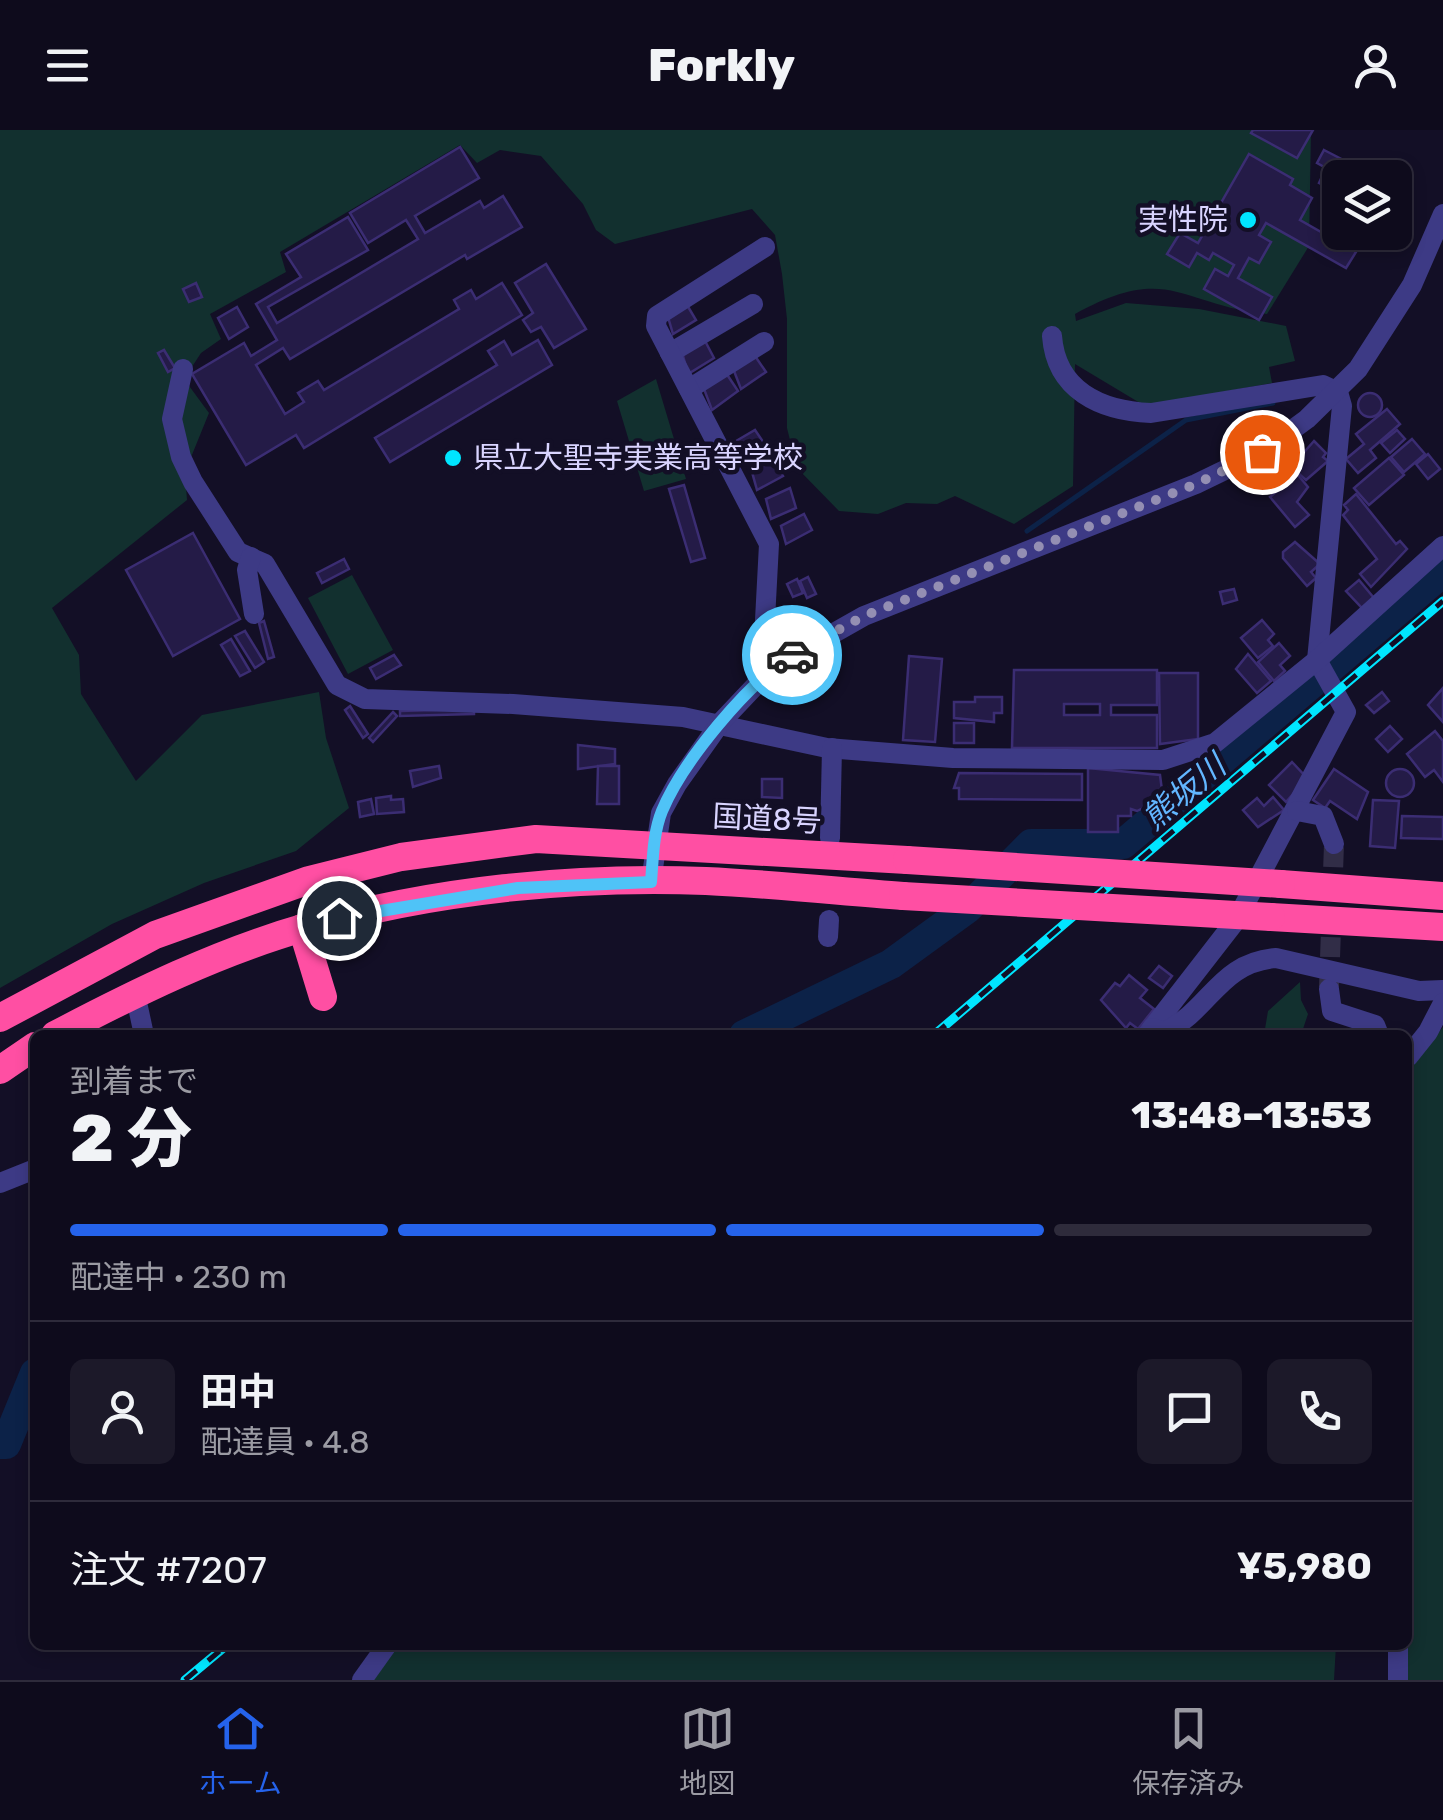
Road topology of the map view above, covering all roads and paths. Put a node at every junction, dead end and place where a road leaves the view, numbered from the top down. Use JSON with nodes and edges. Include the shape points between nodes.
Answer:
{"nodes":[{"id":1,"x":1443,"y":214,"type":"edge"},
{"id":2,"x":766,"y":248,"type":"dead end"},
{"id":3,"x":752,"y":304,"type":"dead end"},
{"id":4,"x":1052,"y":336,"type":"dead end"},
{"id":5,"x":764,"y":342,"type":"dead end"},
{"id":6,"x":670,"y":354,"type":"junction"},
{"id":7,"x":183,"y":369,"type":"dead end"},
{"id":8,"x":688,"y":389,"type":"junction"},
{"id":9,"x":1338,"y":392,"type":"junction"},
{"id":10,"x":1443,"y":546,"type":"edge"},
{"id":11,"x":258,"y":560,"type":"junction"},
{"id":12,"x":254,"y":614,"type":"dead end"},
{"id":13,"x":1321,"y":670,"type":"junction"},
{"id":14,"x":762,"y":677,"type":"junction"},
{"id":15,"x":721,"y":722,"type":"junction"},
{"id":16,"x":832,"y":748,"type":"junction"},
{"id":17,"x":1297,"y":811,"type":"junction"},
{"id":18,"x":830,"y":838,"type":"dead end"},
{"id":19,"x":1334,"y":844,"type":"dead end"},
{"id":20,"x":654,"y":845,"type":"junction"},
{"id":21,"x":651,"y":882,"type":"junction"},
{"id":22,"x":1443,"y":896,"type":"edge"},
{"id":23,"x":1443,"y":927,"type":"edge"},
{"id":24,"x":302,"y":928,"type":"junction"},
{"id":25,"x":1330,"y":989,"type":"dead end"},
{"id":26,"x":1443,"y":990,"type":"edge"},
{"id":27,"x":136,"y":993,"type":"junction"},
{"id":28,"x":323,"y":996,"type":"dead end"},
{"id":29,"x":1443,"y":1003,"type":"edge"},
{"id":30,"x":0,"y":1018,"type":"edge"},
{"id":31,"x":65,"y":1030,"type":"edge"},
{"id":32,"x":143,"y":1030,"type":"edge"},
{"id":33,"x":1152,"y":1030,"type":"edge"},
{"id":34,"x":1168,"y":1030,"type":"edge"},
{"id":35,"x":1377,"y":1030,"type":"edge"},
{"id":36,"x":30,"y":1049,"type":"edge"},
{"id":37,"x":1412,"y":1051,"type":"edge"},
{"id":38,"x":0,"y":1070,"type":"edge"},
{"id":39,"x":30,"y":1171,"type":"edge"},
{"id":40,"x":0,"y":1183,"type":"edge"},
{"id":41,"x":383,"y":1650,"type":"edge"},
{"id":42,"x":1398,"y":1650,"type":"edge"},
{"id":43,"x":362,"y":1680,"type":"edge"},
{"id":44,"x":1398,"y":1680,"type":"edge"}],
"edges":[{"from":1,"to":9,"type":"street","via":[[1385,333]]},
{"from":2,"to":6,"type":"street","via":[[656,316]]},
{"from":3,"to":6,"type":"street"},
{"from":4,"to":9,"type":"street","via":[[1054,365],[1074,386],[1126,412],[1314,385]]},
{"from":5,"to":8,"type":"street"},
{"from":6,"to":8,"type":"street"},
{"from":7,"to":11,"type":"street","via":[[172,419],[181,457],[238,552]]},
{"from":8,"to":14,"type":"street","via":[[769,544]]},
{"from":9,"to":13,"type":"street","via":[[1343,425]]},
{"from":9,"to":14,"type":"street","via":[[1262,452],[864,616]]},
{"from":10,"to":13,"type":"street"},
{"from":11,"to":12,"type":"street","via":[[247,570]]},
{"from":11,"to":15,"type":"street","via":[[337,685],[365,699]]},
{"from":13,"to":16,"type":"street","via":[[1215,743],[1182,757],[953,758]]},
{"from":13,"to":17,"type":"street","via":[[1346,712]]},
{"from":14,"to":15,"type":"street"},
{"from":15,"to":16,"type":"street"},
{"from":15,"to":20,"type":"street","via":[[676,784]]},
{"from":16,"to":18,"type":"street"},
{"from":17,"to":19,"type":"street","via":[[1323,816]]},
{"from":17,"to":33,"type":"street","via":[[1236,919]]},
{"from":20,"to":21,"type":"street"},
{"from":20,"to":22,"type":"highway","name":"国道8号","bridge":true},
{"from":20,"to":30,"type":"highway","name":"国道8号","via":[[536,839],[343,869],[155,934]]},
{"from":21,"to":23,"type":"highway","bridge":true},
{"from":21,"to":24,"type":"highway","via":[[518,888]]},
{"from":24,"to":27,"type":"highway"},
{"from":24,"to":28,"type":"highway"},
{"from":25,"to":35,"type":"street","via":[[1332,1011]]},
{"from":26,"to":34,"type":"street","via":[[1418,991],[1276,958],[1252,960]]},
{"from":27,"to":31,"type":"highway"},
{"from":27,"to":32,"type":"street"},
{"from":29,"to":37,"type":"street"},
{"from":36,"to":38,"type":"highway"},
{"from":39,"to":40,"type":"street"},
{"from":41,"to":43,"type":"street"},
{"from":42,"to":44,"type":"street"}]}
